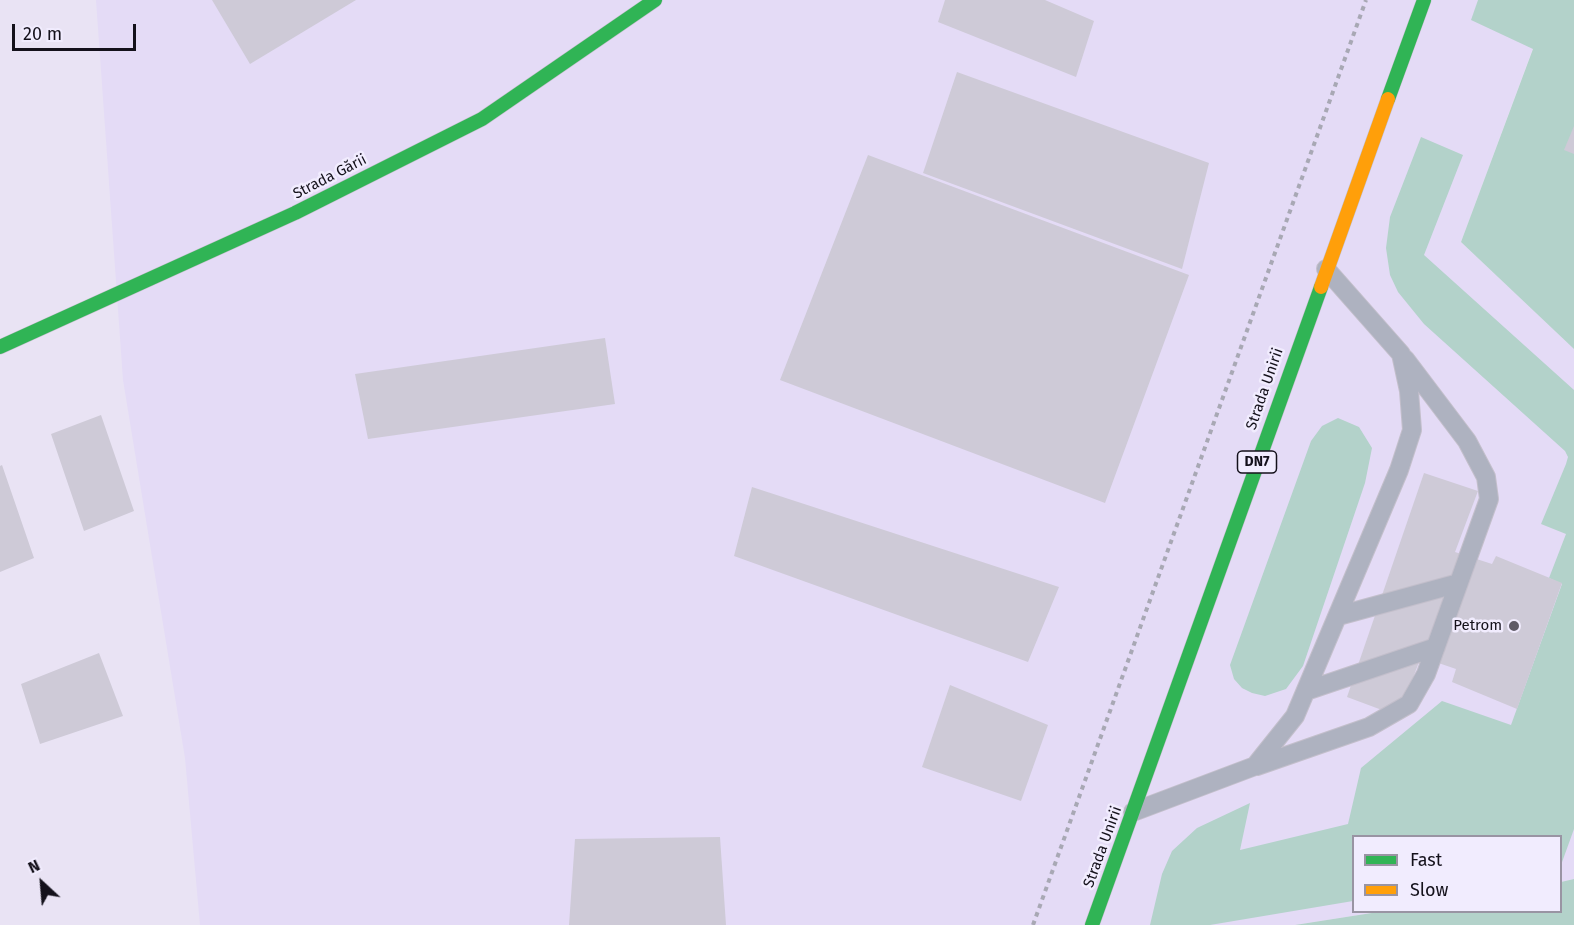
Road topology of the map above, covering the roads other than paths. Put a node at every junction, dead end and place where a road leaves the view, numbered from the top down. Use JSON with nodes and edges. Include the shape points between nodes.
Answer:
{"nodes":[{"id":1,"x":655,"y":0,"type":"edge"},
{"id":2,"x":1424,"y":0,"type":"edge"},
{"id":3,"x":1326,"y":269,"type":"junction"},
{"id":4,"x":0,"y":347,"type":"edge"},
{"id":5,"x":1401,"y":354,"type":"junction"},
{"id":6,"x":1459,"y":583,"type":"junction"},
{"id":7,"x":1338,"y":616,"type":"junction"},
{"id":8,"x":1436,"y":647,"type":"junction"},
{"id":9,"x":1306,"y":691,"type":"junction"},
{"id":10,"x":1255,"y":766,"type":"junction"},
{"id":11,"x":1133,"y":812,"type":"junction"},
{"id":12,"x":1092,"y":925,"type":"edge"}],
"edges":[{"from":1,"to":4,"type":"main road","name":"Strada Gării","via":[[482,119],[295,213]]},
{"from":2,"to":3,"type":"main road","name":"Strada Unirii","number":"DN7"},
{"from":3,"to":5,"type":"lane"},
{"from":3,"to":11,"type":"main road","name":"Strada Unirii","number":"DN7"},
{"from":5,"to":6,"type":"lane","via":[[1467,441],[1486,477],[1489,499]]},
{"from":5,"to":7,"type":"lane","via":[[1413,430]]},
{"from":6,"to":7,"type":"lane"},
{"from":6,"to":8,"type":"lane"},
{"from":7,"to":9,"type":"lane"},
{"from":8,"to":9,"type":"lane"},
{"from":8,"to":10,"type":"lane","via":[[1409,704],[1369,726]]},
{"from":9,"to":10,"type":"lane","via":[[1296,716]]},
{"from":10,"to":11,"type":"lane"},
{"from":11,"to":12,"type":"main road","name":"Strada Unirii","number":"DN7"}]}
